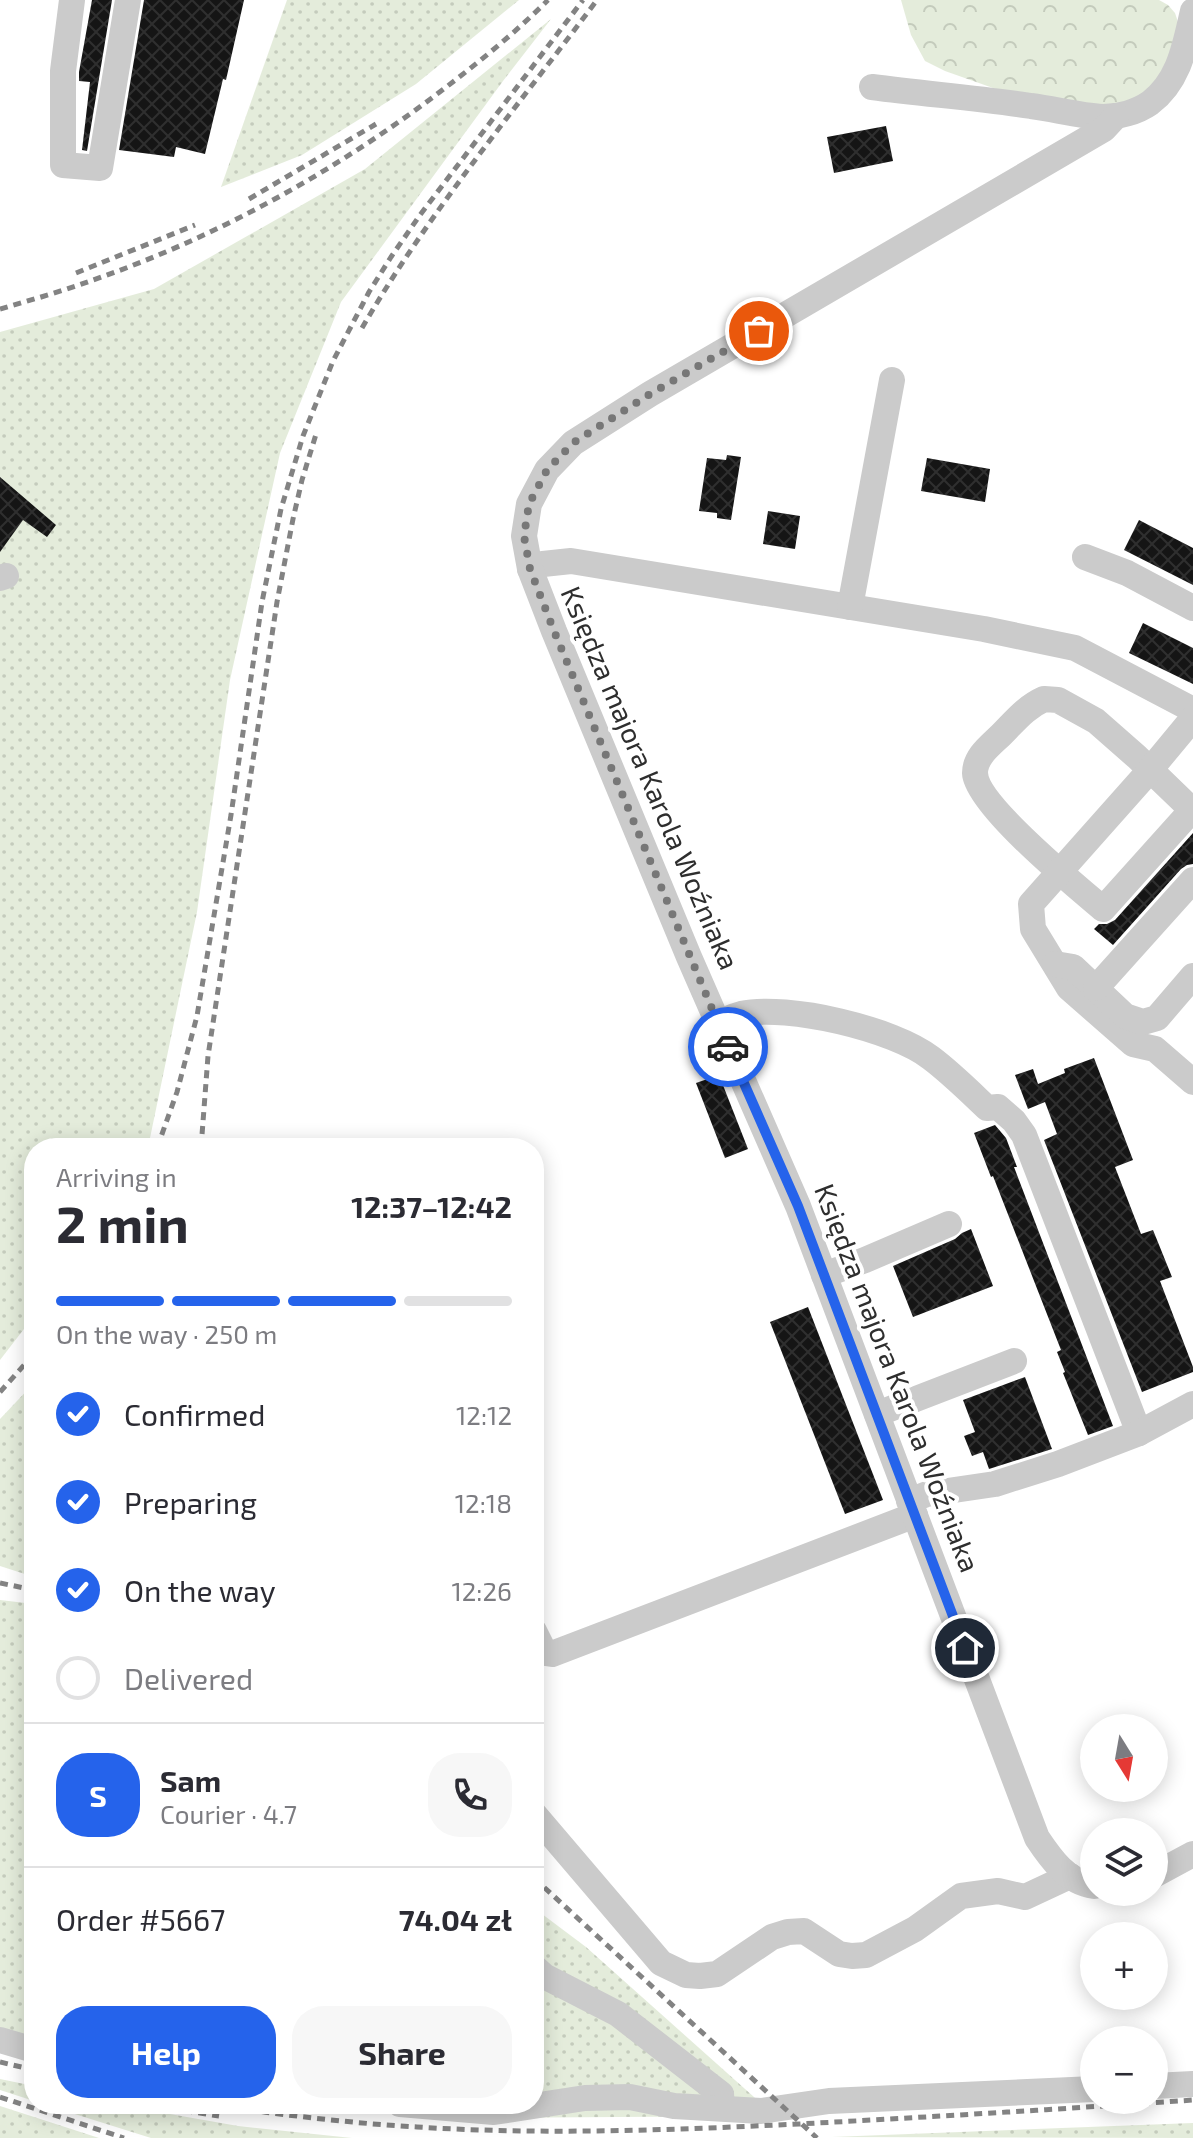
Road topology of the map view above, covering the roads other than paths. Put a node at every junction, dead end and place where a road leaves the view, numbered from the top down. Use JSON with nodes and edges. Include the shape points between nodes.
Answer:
{"nodes":[{"id":1,"x":72,"y":0,"type":"edge"},
{"id":2,"x":128,"y":0,"type":"edge"},
{"id":3,"x":1193,"y":11,"type":"edge"},
{"id":4,"x":872,"y":87,"type":"dead end"},
{"id":5,"x":1116,"y":116,"type":"junction"},
{"id":6,"x":892,"y":380,"type":"dead end"},
{"id":7,"x":1085,"y":557,"type":"dead end"},
{"id":8,"x":530,"y":569,"type":"junction"},
{"id":9,"x":850,"y":607,"type":"junction"},
{"id":10,"x":1193,"y":608,"type":"edge"},
{"id":11,"x":1193,"y":710,"type":"edge"},
{"id":12,"x":1193,"y":718,"type":"edge"},
{"id":13,"x":1150,"y":770,"type":"junction"},
{"id":14,"x":1059,"y":871,"type":"junction"},
{"id":15,"x":1193,"y":880,"type":"edge"},
{"id":16,"x":1055,"y":964,"type":"junction"},
{"id":17,"x":1193,"y":976,"type":"edge"},
{"id":18,"x":1096,"y":988,"type":"junction"},
{"id":19,"x":718,"y":1023,"type":"junction"},
{"id":20,"x":1193,"y":1082,"type":"edge"},
{"id":21,"x":949,"y":1224,"type":"dead end"},
{"id":22,"x":824,"y":1275,"type":"junction"},
{"id":23,"x":1014,"y":1361,"type":"dead end"},
{"id":24,"x":1193,"y":1404,"type":"edge"},
{"id":25,"x":877,"y":1414,"type":"junction"},
{"id":26,"x":1139,"y":1433,"type":"junction"},
{"id":27,"x":912,"y":1508,"type":"junction"},
{"id":28,"x":544,"y":1653,"type":"edge"},
{"id":29,"x":544,"y":1826,"type":"edge"},
{"id":30,"x":1193,"y":1854,"type":"edge"},
{"id":31,"x":1168,"y":1867,"type":"edge"},
{"id":32,"x":1080,"y":1880,"type":"edge"},
{"id":33,"x":1080,"y":1882,"type":"edge"},
{"id":34,"x":544,"y":1976,"type":"edge"},
{"id":35,"x":0,"y":2040,"type":"edge"},
{"id":36,"x":24,"y":2047,"type":"edge"},
{"id":37,"x":1193,"y":2084,"type":"edge"},
{"id":38,"x":1168,"y":2085,"type":"edge"},
{"id":39,"x":1080,"y":2090,"type":"edge"},
{"id":40,"x":544,"y":2104,"type":"edge"},
{"id":41,"x":722,"y":2107,"type":"junction"}],
"edges":[{"from":1,"to":2,"type":"street","via":[[63,71],[63,165],[100,168]]},
{"from":3,"to":5,"type":"street","name":"Księdza majora Karola Woźniaka","via":[[1173,78],[1148,104]]},
{"from":4,"to":5,"type":"street"},
{"from":5,"to":8,"type":"street","name":"Księdza majora Karola Woźniaka","via":[[1104,129],[573,443],[547,470],[529,504],[524,536]]},
{"from":6,"to":9,"type":"street"},
{"from":7,"to":10,"type":"street"},
{"from":8,"to":9,"type":"street","via":[[571,561]]},
{"from":8,"to":19,"type":"street","name":"Księdza majora Karola Woźniaka"},
{"from":9,"to":11,"type":"street","via":[[1075,648]]},
{"from":12,"to":13,"type":"street"},
{"from":13,"to":14,"type":"street"},
{"from":13,"to":14,"type":"street","via":[[1192,810],[1103,909]]},
{"from":13,"to":14,"type":"street","via":[[1096,721],[1058,700],[1044,699],[1030,705],[978,758],[976,782],[1007,824]]},
{"from":14,"to":16,"type":"street","via":[[1031,904],[1033,929]]},
{"from":15,"to":18,"type":"street"},
{"from":16,"to":18,"type":"street","via":[[1073,967]]},
{"from":16,"to":20,"type":"street","via":[[1069,988],[1133,1044],[1155,1049]]},
{"from":17,"to":18,"type":"street","via":[[1157,1018],[1143,1022],[1125,1016]]},
{"from":19,"to":22,"type":"street","name":"Księdza majora Karola Woźniaka"},
{"from":19,"to":26,"type":"street","via":[[769,1012],[807,1014],[869,1029],[930,1057],[987,1108],[998,1107],[1014,1121],[1024,1135]]},
{"from":21,"to":22,"type":"street"},
{"from":22,"to":25,"type":"street","name":"Księdza majora Karola Woźniaka"},
{"from":23,"to":25,"type":"street"},
{"from":24,"to":26,"type":"street"},
{"from":25,"to":27,"type":"street","name":"Księdza majora Karola Woźniaka"},
{"from":26,"to":27,"type":"street","via":[[995,1484],[927,1494]]},
{"from":27,"to":28,"type":"street"},
{"from":27,"to":32,"type":"street","name":"Księdza majora Karola Woźniaka","via":[[1037,1838],[1053,1862]]},
{"from":29,"to":33,"type":"street","via":[[661,1963],[686,1975],[717,1974],[788,1932],[804,1931],[839,1954],[866,1955],[961,1896],[998,1891],[1025,1897]]},
{"from":30,"to":31,"type":"street"},
{"from":34,"to":41,"type":"street","via":[[618,2014],[721,2094]]},
{"from":35,"to":36,"type":"street"},
{"from":37,"to":38,"type":"street"},
{"from":39,"to":41,"type":"street","via":[[829,2101],[761,2111]]},
{"from":40,"to":41,"type":"street","via":[[630,2097],[674,2106]]}]}
